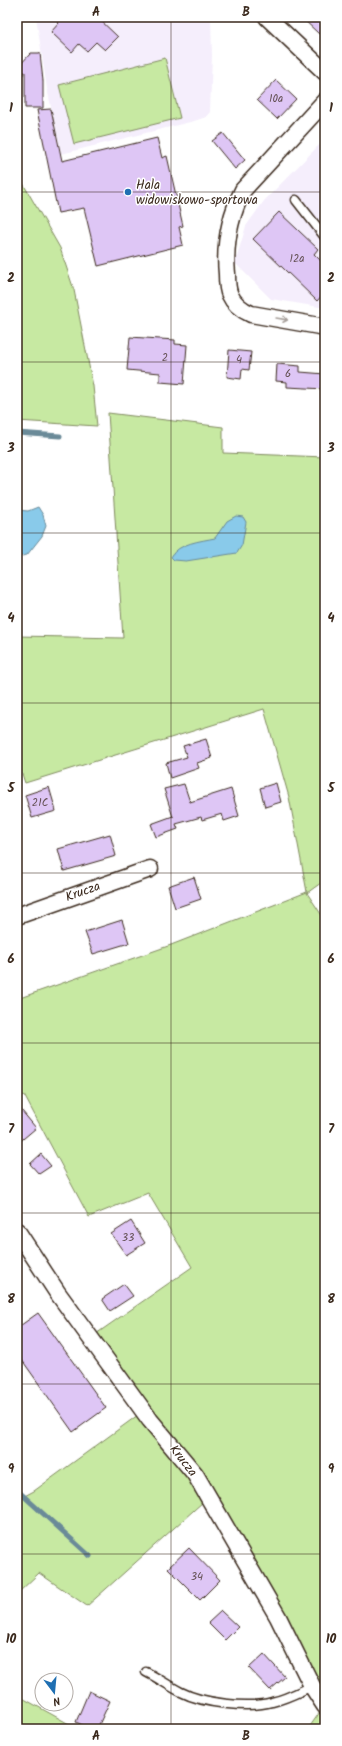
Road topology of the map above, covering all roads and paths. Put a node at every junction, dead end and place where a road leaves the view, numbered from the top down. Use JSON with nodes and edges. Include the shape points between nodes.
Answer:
{"nodes":[{"id":1,"x":267,"y":17,"type":"edge"},
{"id":2,"x":325,"y":72,"type":"edge"},
{"id":3,"x":325,"y":101,"type":"edge"},
{"id":4,"x":296,"y":200,"type":"dead end"},
{"id":5,"x":325,"y":237,"type":"edge"},
{"id":6,"x":325,"y":327,"type":"edge"},
{"id":7,"x":150,"y":870,"type":"dead end"},
{"id":8,"x":17,"y":916,"type":"edge"},
{"id":9,"x":17,"y":1231,"type":"edge"},
{"id":10,"x":146,"y":1672,"type":"dead end"},
{"id":11,"x":312,"y":1686,"type":"junction"},
{"id":12,"x":325,"y":1706,"type":"edge"}],
"edges":[{"from":1,"to":2,"type":"street"},
{"from":3,"to":6,"type":"street","one_way":true,"via":[[244,190],[235,205],[226,242],[227,279],[231,297],[244,311]]},
{"from":4,"to":5,"type":"lane"},
{"from":7,"to":8,"type":"street","name":"Krucza"},
{"from":9,"to":11,"type":"street","name":"Krucza","via":[[56,1292],[150,1420],[195,1474],[278,1617]]},
{"from":10,"to":11,"type":"lane","via":[[181,1692],[222,1703],[270,1703]]},
{"from":11,"to":12,"type":"street","name":"Krucza"}]}
